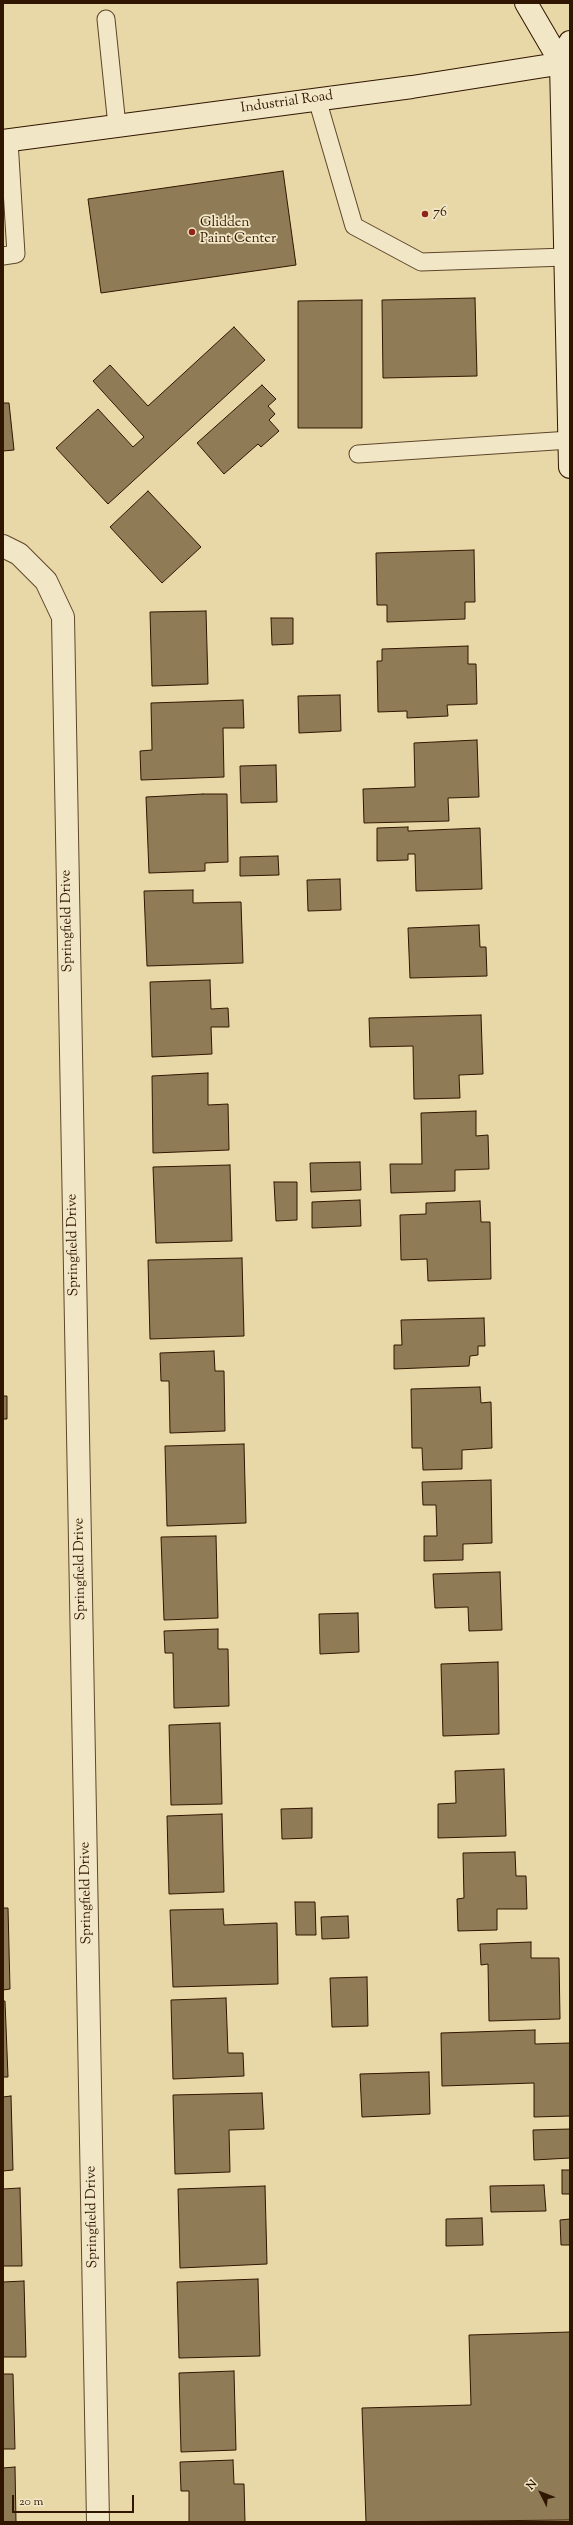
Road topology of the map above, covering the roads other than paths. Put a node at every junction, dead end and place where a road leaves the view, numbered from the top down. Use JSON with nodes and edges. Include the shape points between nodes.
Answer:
{"nodes":[{"id":1,"x":526,"y":3,"type":"edge"},
{"id":2,"x":106,"y":19,"type":"dead end"},
{"id":3,"x":570,"y":42,"type":"edge"},
{"id":4,"x":565,"y":63,"type":"edge"},
{"id":5,"x":317,"y":99,"type":"junction"},
{"id":6,"x":117,"y":126,"type":"junction"},
{"id":7,"x":6,"y":141,"type":"edge"},
{"id":8,"x":3,"y":256,"type":"edge"},
{"id":9,"x":565,"y":257,"type":"junction"},
{"id":10,"x":568,"y":302,"type":"edge"},
{"id":11,"x":570,"y":440,"type":"edge"},
{"id":12,"x":358,"y":454,"type":"dead end"},
{"id":13,"x":570,"y":467,"type":"edge"},
{"id":14,"x":3,"y":546,"type":"edge"},
{"id":15,"x":98,"y":2522,"type":"edge"}],
"edges":[{"from":1,"to":4,"type":"street"},
{"from":2,"to":6,"type":"lane"},
{"from":3,"to":4,"type":"street"},
{"from":4,"to":5,"type":"street","name":"Industrial Road"},
{"from":4,"to":9,"type":"street"},
{"from":5,"to":6,"type":"street","name":"Industrial Road"},
{"from":5,"to":9,"type":"lane","via":[[354,226],[421,262]]},
{"from":6,"to":7,"type":"street","name":"Industrial Road"},
{"from":7,"to":8,"type":"lane","via":[[16,254]]},
{"from":9,"to":10,"type":"street"},
{"from":10,"to":11,"type":"street"},
{"from":11,"to":12,"type":"lane"},
{"from":11,"to":13,"type":"street"},
{"from":14,"to":15,"type":"street","name":"Springfield Drive","via":[[19,554],[46,581],[63,617]]}]}
